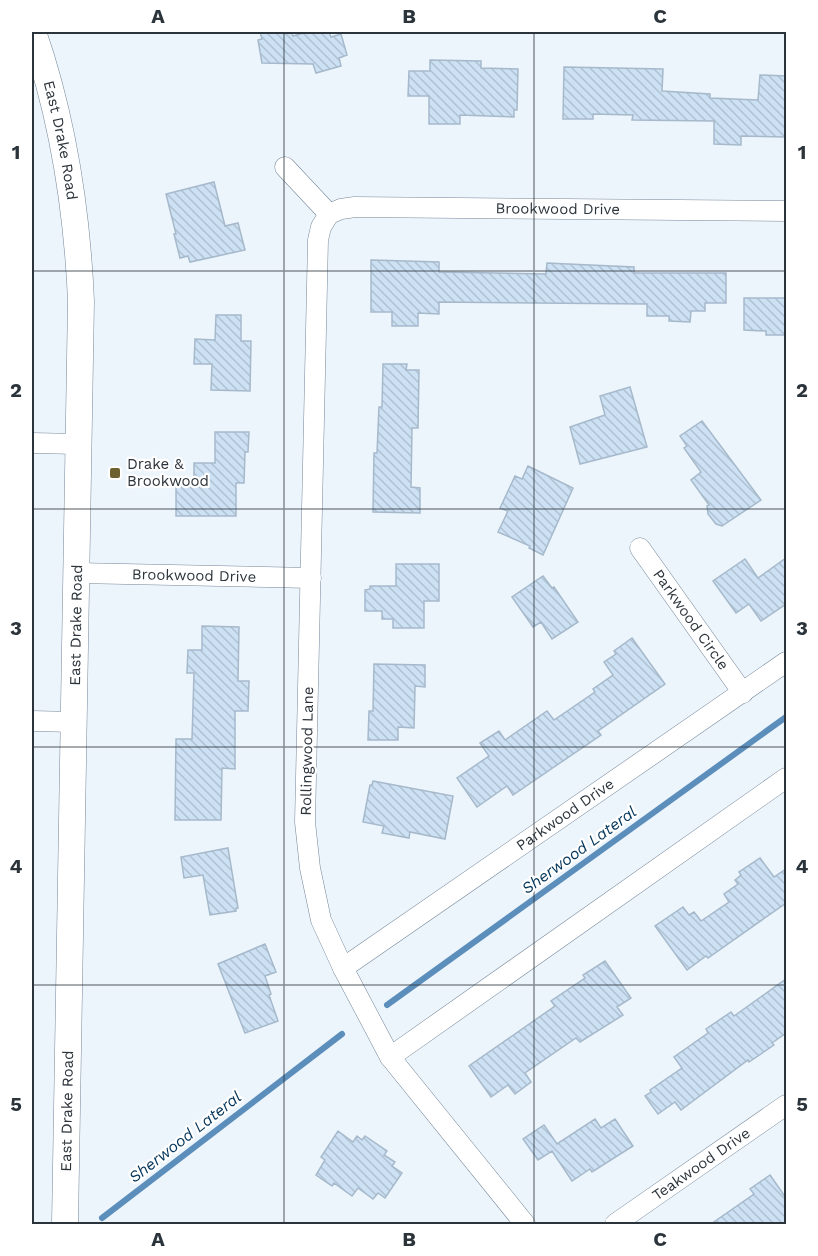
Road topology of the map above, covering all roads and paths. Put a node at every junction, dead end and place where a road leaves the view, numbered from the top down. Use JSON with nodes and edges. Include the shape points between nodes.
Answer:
{"nodes":[{"id":1,"x":33,"y":32,"type":"edge"},
{"id":2,"x":285,"y":167,"type":"dead end"},
{"id":3,"x":786,"y":211,"type":"edge"},
{"id":4,"x":329,"y":214,"type":"junction"},
{"id":5,"x":32,"y":443,"type":"edge"},
{"id":6,"x":79,"y":444,"type":"junction"},
{"id":7,"x":640,"y":548,"type":"dead end"},
{"id":8,"x":77,"y":573,"type":"junction"},
{"id":9,"x":311,"y":578,"type":"junction"},
{"id":10,"x":786,"y":662,"type":"edge"},
{"id":11,"x":742,"y":693,"type":"junction"},
{"id":12,"x":32,"y":721,"type":"edge"},
{"id":13,"x":74,"y":722,"type":"junction"},
{"id":14,"x":786,"y":778,"type":"edge"},
{"id":15,"x":343,"y":968,"type":"junction"},
{"id":16,"x":390,"y":1057,"type":"junction"},
{"id":17,"x":786,"y":1105,"type":"edge"},
{"id":18,"x":65,"y":1224,"type":"edge"},
{"id":19,"x":525,"y":1224,"type":"edge"},
{"id":20,"x":615,"y":1224,"type":"edge"}],
"edges":[{"from":1,"to":6,"type":"main road","name":"East Drake Road","via":[[56,111],[80,251]]},
{"from":2,"to":4,"type":"street"},
{"from":3,"to":4,"type":"street","name":"Brookwood Drive","via":[[355,207]]},
{"from":4,"to":9,"type":"street","name":"Rollingwood Lane","via":[[318,240]]},
{"from":5,"to":6,"type":"street"},
{"from":6,"to":8,"type":"main road","name":"East Drake Road"},
{"from":7,"to":11,"type":"street","name":"Parkwood Circle"},
{"from":8,"to":9,"type":"street","name":"Brookwood Drive"},
{"from":8,"to":13,"type":"main road","name":"East Drake Road"},
{"from":9,"to":15,"type":"street","name":"Rollingwood Lane","via":[[305,822],[309,868],[321,920]]},
{"from":10,"to":11,"type":"street","name":"Parkwood Drive"},
{"from":11,"to":15,"type":"street","name":"Parkwood Drive"},
{"from":12,"to":13,"type":"street"},
{"from":13,"to":18,"type":"main road","name":"East Drake Road"},
{"from":14,"to":16,"type":"street"},
{"from":15,"to":16,"type":"street","name":"Rollingwood Lane"},
{"from":16,"to":19,"type":"street","name":"Rollingwood Lane"},
{"from":17,"to":20,"type":"street","name":"Teakwood Drive"}]}
